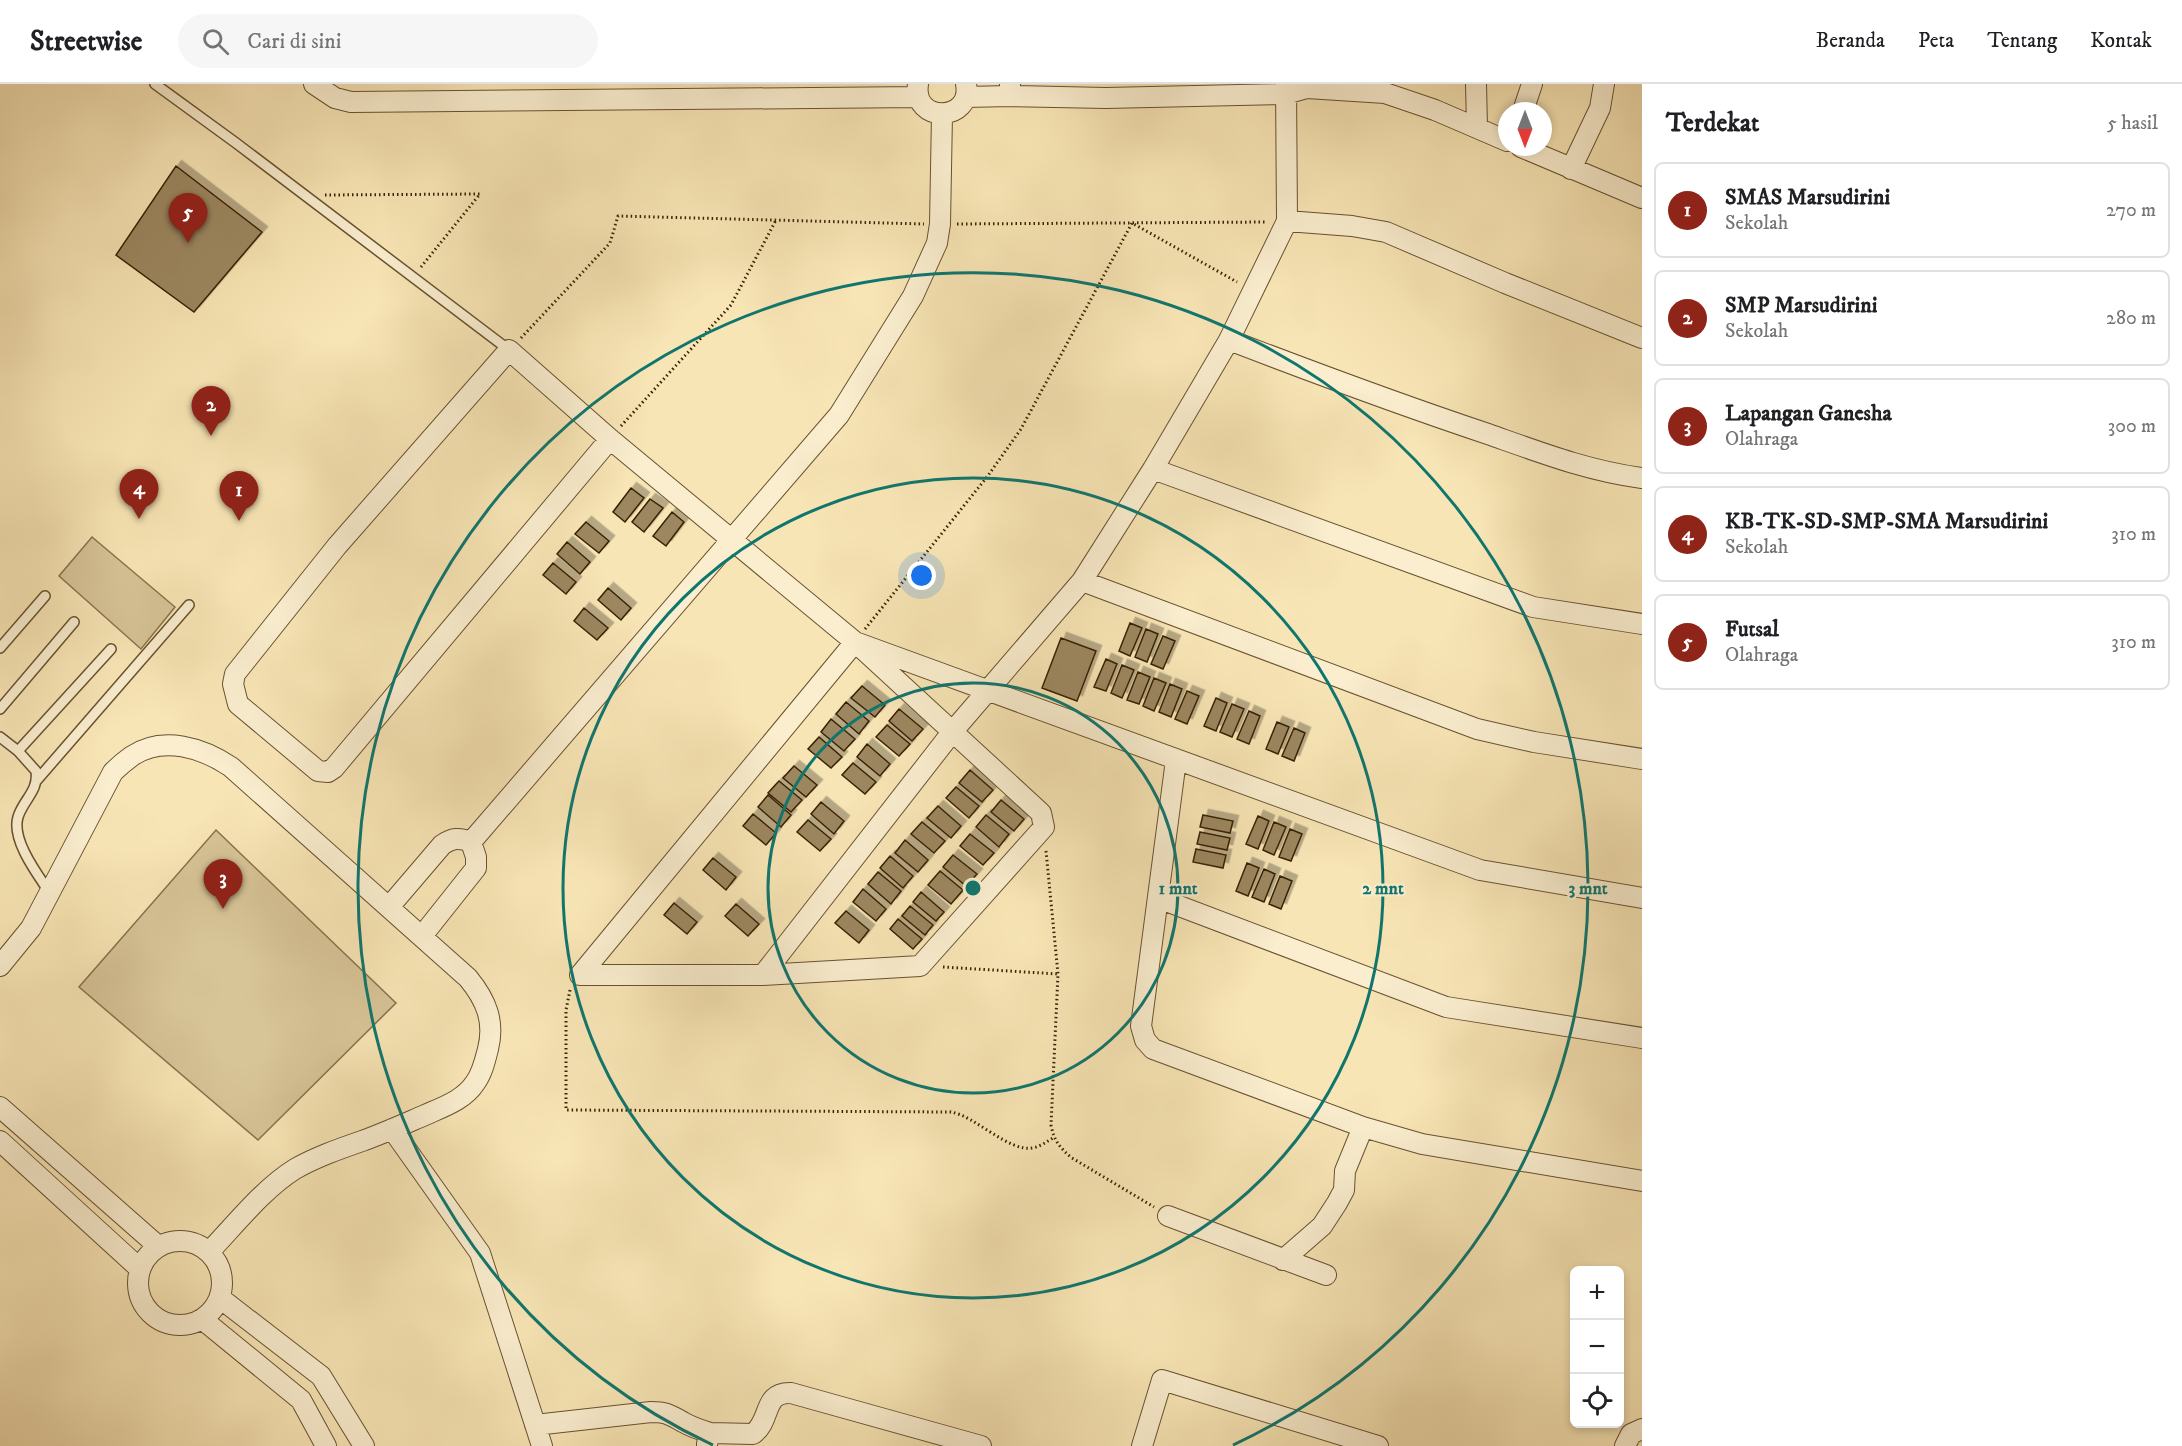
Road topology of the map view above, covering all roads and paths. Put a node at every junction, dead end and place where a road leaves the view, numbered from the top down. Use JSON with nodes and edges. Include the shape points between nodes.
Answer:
{"nodes":[{"id":1,"x":155,"y":84,"type":"edge"},
{"id":2,"x":315,"y":84,"type":"edge"},
{"id":3,"x":1476,"y":84,"type":"edge"},
{"id":4,"x":1532,"y":84,"type":"edge"},
{"id":5,"x":1604,"y":84,"type":"edge"},
{"id":6,"x":1286,"y":89,"type":"edge"},
{"id":7,"x":1385,"y":89,"type":"edge"},
{"id":8,"x":918,"y":90,"type":"edge"},
{"id":9,"x":966,"y":90,"type":"edge"},
{"id":10,"x":1010,"y":90,"type":"edge"},
{"id":11,"x":1200,"y":90,"type":"edge"},
{"id":12,"x":589,"y":91,"type":"edge"},
{"id":13,"x":646,"y":91,"type":"edge"},
{"id":14,"x":720,"y":91,"type":"edge"},
{"id":15,"x":892,"y":91,"type":"edge"},
{"id":16,"x":1106,"y":91,"type":"edge"},
{"id":17,"x":797,"y":92,"type":"edge"},
{"id":18,"x":383,"y":93,"type":"edge"},
{"id":19,"x":452,"y":93,"type":"edge"},
{"id":20,"x":521,"y":93,"type":"edge"},
{"id":21,"x":1526,"y":102,"type":"edge"},
{"id":22,"x":942,"y":114,"type":"junction"},
{"id":23,"x":1476,"y":127,"type":"junction"},
{"id":24,"x":1498,"y":137,"type":"edge"},
{"id":25,"x":1541,"y":156,"type":"edge"},
{"id":26,"x":1570,"y":169,"type":"junction"},
{"id":27,"x":305,"y":195,"type":"junction"},
{"id":28,"x":1642,"y":198,"type":"edge"},
{"id":29,"x":776,"y":220,"type":"junction"},
{"id":30,"x":1287,"y":221,"type":"junction"},
{"id":31,"x":1132,"y":223,"type":"junction"},
{"id":32,"x":940,"y":224,"type":"junction"},
{"id":33,"x":412,"y":277,"type":"junction"},
{"id":34,"x":1253,"y":291,"type":"junction"},
{"id":35,"x":1642,"y":338,"type":"edge"},
{"id":36,"x":1229,"y":340,"type":"junction"},
{"id":37,"x":509,"y":350,"type":"junction"},
{"id":38,"x":610,"y":439,"type":"junction"},
{"id":39,"x":1153,"y":469,"type":"junction"},
{"id":40,"x":1642,"y":478,"type":"edge"},
{"id":41,"x":732,"y":539,"type":"junction"},
{"id":42,"x":1082,"y":581,"type":"junction"},
{"id":43,"x":45,"y":596,"type":"dead end"},
{"id":44,"x":189,"y":605,"type":"dead end"},
{"id":45,"x":74,"y":622,"type":"dead end"},
{"id":46,"x":1642,"y":624,"type":"edge"},
{"id":47,"x":855,"y":642,"type":"junction"},
{"id":48,"x":0,"y":648,"type":"edge"},
{"id":49,"x":111,"y":649,"type":"dead end"},
{"id":50,"x":990,"y":690,"type":"junction"},
{"id":51,"x":0,"y":709,"type":"edge"},
{"id":52,"x":952,"y":731,"type":"junction"},
{"id":53,"x":0,"y":737,"type":"edge"},
{"id":54,"x":18,"y":751,"type":"junction"},
{"id":55,"x":1642,"y":759,"type":"edge"},
{"id":56,"x":1176,"y":760,"type":"junction"},
{"id":57,"x":37,"y":780,"type":"junction"},
{"id":58,"x":1044,"y":827,"type":"junction"},
{"id":59,"x":471,"y":842,"type":"junction"},
{"id":60,"x":50,"y":893,"type":"junction"},
{"id":61,"x":1158,"y":898,"type":"junction"},
{"id":62,"x":1642,"y":898,"type":"edge"},
{"id":63,"x":389,"y":907,"type":"junction"},
{"id":64,"x":422,"y":936,"type":"junction"},
{"id":65,"x":0,"y":966,"type":"edge"},
{"id":66,"x":920,"y":966,"type":"junction"},
{"id":67,"x":1058,"y":974,"type":"junction"},
{"id":68,"x":580,"y":975,"type":"junction"},
{"id":69,"x":763,"y":975,"type":"junction"},
{"id":70,"x":1642,"y":1038,"type":"edge"},
{"id":71,"x":0,"y":1107,"type":"edge"},
{"id":72,"x":1363,"y":1127,"type":"junction"},
{"id":73,"x":392,"y":1130,"type":"junction"},
{"id":74,"x":1053,"y":1138,"type":"junction"},
{"id":75,"x":0,"y":1141,"type":"edge"},
{"id":76,"x":1642,"y":1181,"type":"edge"},
{"id":77,"x":1168,"y":1216,"type":"joint"},
{"id":78,"x":158,"y":1246,"type":"junction"},
{"id":79,"x":209,"y":1251,"type":"junction"},
{"id":80,"x":1283,"y":1260,"type":"junction"},
{"id":81,"x":139,"y":1268,"type":"junction"},
{"id":82,"x":1326,"y":1275,"type":"dead end"},
{"id":83,"x":220,"y":1298,"type":"junction"},
{"id":84,"x":202,"y":1320,"type":"junction"},
{"id":85,"x":535,"y":1425,"type":"junction"},
{"id":86,"x":1642,"y":1429,"type":"edge"},
{"id":87,"x":708,"y":1440,"type":"edge"},
{"id":88,"x":326,"y":1446,"type":"edge"},
{"id":89,"x":364,"y":1446,"type":"edge"},
{"id":90,"x":542,"y":1446,"type":"edge"},
{"id":91,"x":981,"y":1446,"type":"edge"},
{"id":92,"x":1142,"y":1446,"type":"edge"},
{"id":93,"x":1378,"y":1446,"type":"edge"},
{"id":94,"x":1625,"y":1446,"type":"edge"}],
"edges":[{"from":1,"to":27,"type":"lane"},
{"from":2,"to":18,"type":"street","via":[[335,98],[351,102]]},
{"from":3,"to":23,"type":"street"},
{"from":4,"to":21,"type":"street"},
{"from":5,"to":26,"type":"street","via":[[1600,108]]},
{"from":6,"to":7,"type":"street"},
{"from":6,"to":11,"type":"street"},
{"from":6,"to":30,"type":"street"},
{"from":7,"to":23,"type":"street"},
{"from":8,"to":15,"type":"street"},
{"from":8,"to":22,"type":"street","via":[[928,109]]},
{"from":9,"to":10,"type":"street"},
{"from":9,"to":22,"type":"street","via":[[957,109]]},
{"from":10,"to":16,"type":"street"},
{"from":11,"to":16,"type":"street"},
{"from":12,"to":13,"type":"street"},
{"from":12,"to":20,"type":"street"},
{"from":13,"to":14,"type":"street"},
{"from":14,"to":17,"type":"street"},
{"from":15,"to":17,"type":"street"},
{"from":18,"to":19,"type":"street"},
{"from":19,"to":20,"type":"street"},
{"from":22,"to":32,"type":"street"},
{"from":23,"to":24,"type":"street"},
{"from":25,"to":26,"type":"street"},
{"from":26,"to":28,"type":"street"},
{"from":27,"to":33,"type":"lane"},
{"from":27,"to":33,"type":"path","via":[[480,194]]},
{"from":29,"to":32,"type":"path"},
{"from":29,"to":37,"type":"path","via":[[618,216],[610,243]]},
{"from":29,"to":38,"type":"path","via":[[731,305]]},
{"from":30,"to":31,"type":"path"},
{"from":30,"to":34,"type":"street"},
{"from":30,"to":35,"type":"street","via":[[1386,232]]},
{"from":31,"to":32,"type":"path"},
{"from":31,"to":34,"type":"path"},
{"from":31,"to":47,"type":"path","via":[[1021,429]]},
{"from":32,"to":41,"type":"street","via":[[937,243],[914,296],[852,397]]},
{"from":33,"to":37,"type":"lane"},
{"from":34,"to":36,"type":"street"},
{"from":36,"to":39,"type":"street"},
{"from":36,"to":40,"type":"street","via":[[1593,470]]},
{"from":37,"to":38,"type":"street"},
{"from":37,"to":38,"type":"street","via":[[338,546],[235,674],[234,693],[238,704],[249,714],[318,771],[334,768]]},
{"from":38,"to":41,"type":"street"},
{"from":39,"to":42,"type":"street"},
{"from":39,"to":46,"type":"street","via":[[1533,606]]},
{"from":41,"to":47,"type":"street"},
{"from":41,"to":59,"type":"street"},
{"from":42,"to":50,"type":"street"},
{"from":42,"to":55,"type":"street","via":[[1477,729]]},
{"from":43,"to":48,"type":"lane"},
{"from":44,"to":57,"type":"lane"},
{"from":45,"to":51,"type":"lane"},
{"from":47,"to":50,"type":"street"},
{"from":47,"to":52,"type":"street"},
{"from":47,"to":68,"type":"street"},
{"from":49,"to":54,"type":"lane"},
{"from":50,"to":52,"type":"street"},
{"from":50,"to":56,"type":"street"},
{"from":52,"to":58,"type":"street","via":[[1041,813]]},
{"from":52,"to":69,"type":"street"},
{"from":53,"to":54,"type":"lane"},
{"from":54,"to":57,"type":"lane","via":[[36,771]]},
{"from":56,"to":61,"type":"street"},
{"from":56,"to":62,"type":"street","via":[[1480,870]]},
{"from":57,"to":60,"type":"lane","via":[[17,818],[20,844]]},
{"from":58,"to":66,"type":"street"},
{"from":58,"to":67,"type":"path"},
{"from":59,"to":63,"type":"street","via":[[450,839],[442,845]]},
{"from":59,"to":64,"type":"street","via":[[477,857],[476,868]]},
{"from":60,"to":63,"type":"street","via":[[113,772],[133,755],[150,747],[168,746],[191,747],[231,767]]},
{"from":60,"to":65,"type":"street","via":[[31,928]]},
{"from":61,"to":70,"type":"street","via":[[1446,1007]]},
{"from":61,"to":72,"type":"street","via":[[1142,1026],[1145,1040],[1153,1049]]},
{"from":63,"to":64,"type":"street"},
{"from":64,"to":73,"type":"street","via":[[482,995],[489,1015],[490,1041],[475,1084],[464,1095]]},
{"from":66,"to":67,"type":"path"},
{"from":66,"to":69,"type":"street"},
{"from":67,"to":74,"type":"path"},
{"from":68,"to":69,"type":"street"},
{"from":68,"to":74,"type":"path","via":[[570,991],[566,1010],[566,1110],[951,1112],[1024,1148],[1034,1148]]},
{"from":71,"to":78,"type":"street"},
{"from":72,"to":76,"type":"street","via":[[1422,1144]]},
{"from":72,"to":80,"type":"street","via":[[1337,1203],[1322,1226]]},
{"from":73,"to":79,"type":"street","via":[[295,1169],[277,1182]]},
{"from":73,"to":85,"type":"street","via":[[480,1253]]},
{"from":74,"to":77,"type":"path","via":[[1071,1158]]},
{"from":75,"to":81,"type":"street"},
{"from":77,"to":80,"type":"street"},
{"from":78,"to":79,"type":"street","via":[[175,1240],[193,1242]]},
{"from":78,"to":81,"type":"street"},
{"from":79,"to":83,"type":"street","via":[[219,1265],[223,1282]]},
{"from":80,"to":82,"type":"street"},
{"from":81,"to":84,"type":"street","via":[[136,1285],[141,1302],[152,1316],[168,1324],[186,1325]]},
{"from":83,"to":84,"type":"street"},
{"from":83,"to":89,"type":"street","via":[[321,1376]]},
{"from":84,"to":88,"type":"street","via":[[301,1400]]},
{"from":85,"to":87,"type":"street","via":[[651,1412],[670,1414]]},
{"from":85,"to":90,"type":"street"},
{"from":86,"to":94,"type":"street","via":[[1631,1434]]},
{"from":87,"to":91,"type":"street","via":[[753,1434],[763,1424],[773,1398],[791,1393]]},
{"from":92,"to":93,"type":"street","via":[[1162,1380]]}]}
